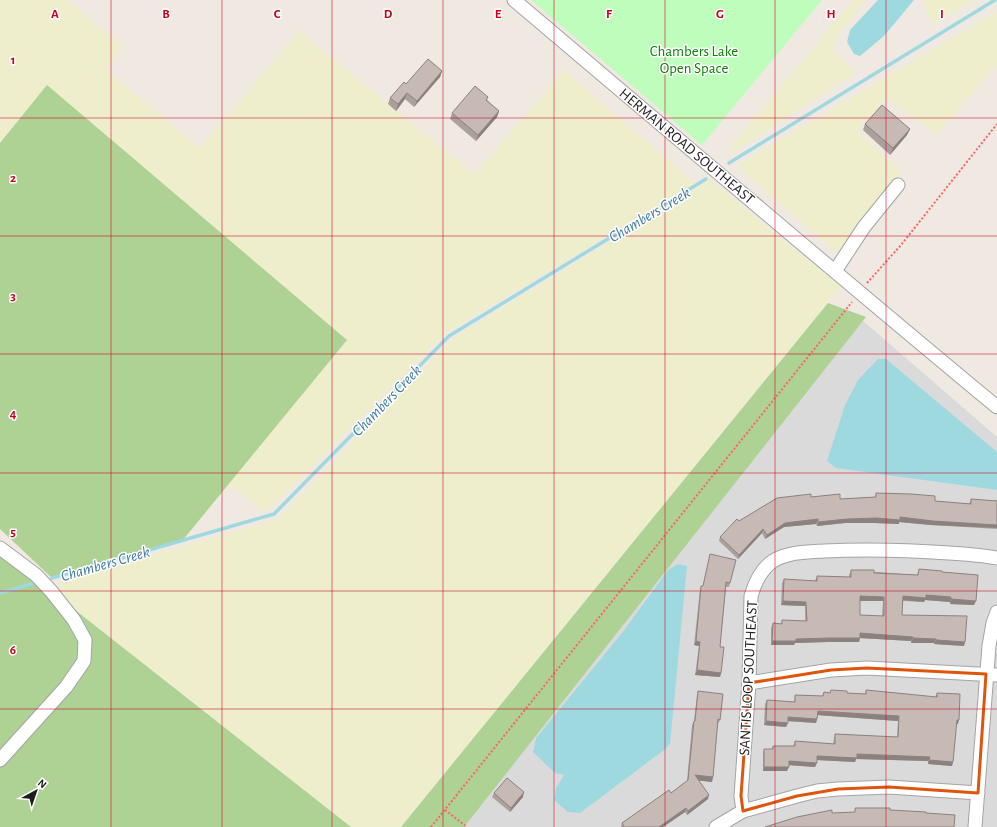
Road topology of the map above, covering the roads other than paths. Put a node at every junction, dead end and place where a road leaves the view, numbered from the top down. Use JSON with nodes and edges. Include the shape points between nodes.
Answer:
{"nodes":[{"id":1,"x":514,"y":0,"type":"edge"},
{"id":2,"x":898,"y":185,"type":"dead end"},
{"id":3,"x":835,"y":271,"type":"junction"},
{"id":4,"x":997,"y":407,"type":"edge"},
{"id":5,"x":0,"y":548,"type":"edge"},
{"id":6,"x":997,"y":558,"type":"edge"},
{"id":7,"x":997,"y":612,"type":"edge"},
{"id":8,"x":992,"y":675,"type":"edge"},
{"id":9,"x":749,"y":683,"type":"junction"},
{"id":10,"x":0,"y":760,"type":"edge"},
{"id":11,"x":978,"y":793,"type":"junction"},
{"id":12,"x":743,"y":811,"type":"junction"},
{"id":13,"x":716,"y":827,"type":"edge"},
{"id":14,"x":975,"y":827,"type":"edge"}],
"edges":[{"from":1,"to":3,"type":"street","name":"HERMAN ROAD SOUTHEAST"},
{"from":2,"to":3,"type":"street","via":[[864,227]]},
{"from":3,"to":4,"type":"street","name":"HERMAN ROAD SOUTHEAST"},
{"from":5,"to":10,"type":"street","via":[[51,591],[74,620],[85,640],[84,661],[66,687]]},
{"from":6,"to":9,"type":"street","name":"SANTIS LOOP SOUTHEAST","via":[[937,552],[866,550],[802,553],[774,561],[761,573],[751,596]]},
{"from":7,"to":8,"type":"street","via":[[989,646]]},
{"from":8,"to":9,"type":"street","via":[[867,668],[831,670]]},
{"from":8,"to":11,"type":"street"},
{"from":9,"to":12,"type":"street","name":"SANTIS LOOP SOUTHEAST","via":[[741,796]]},
{"from":11,"to":12,"type":"street","via":[[889,787],[838,788],[796,796]]},
{"from":11,"to":14,"type":"street"},
{"from":12,"to":13,"type":"street"}]}
